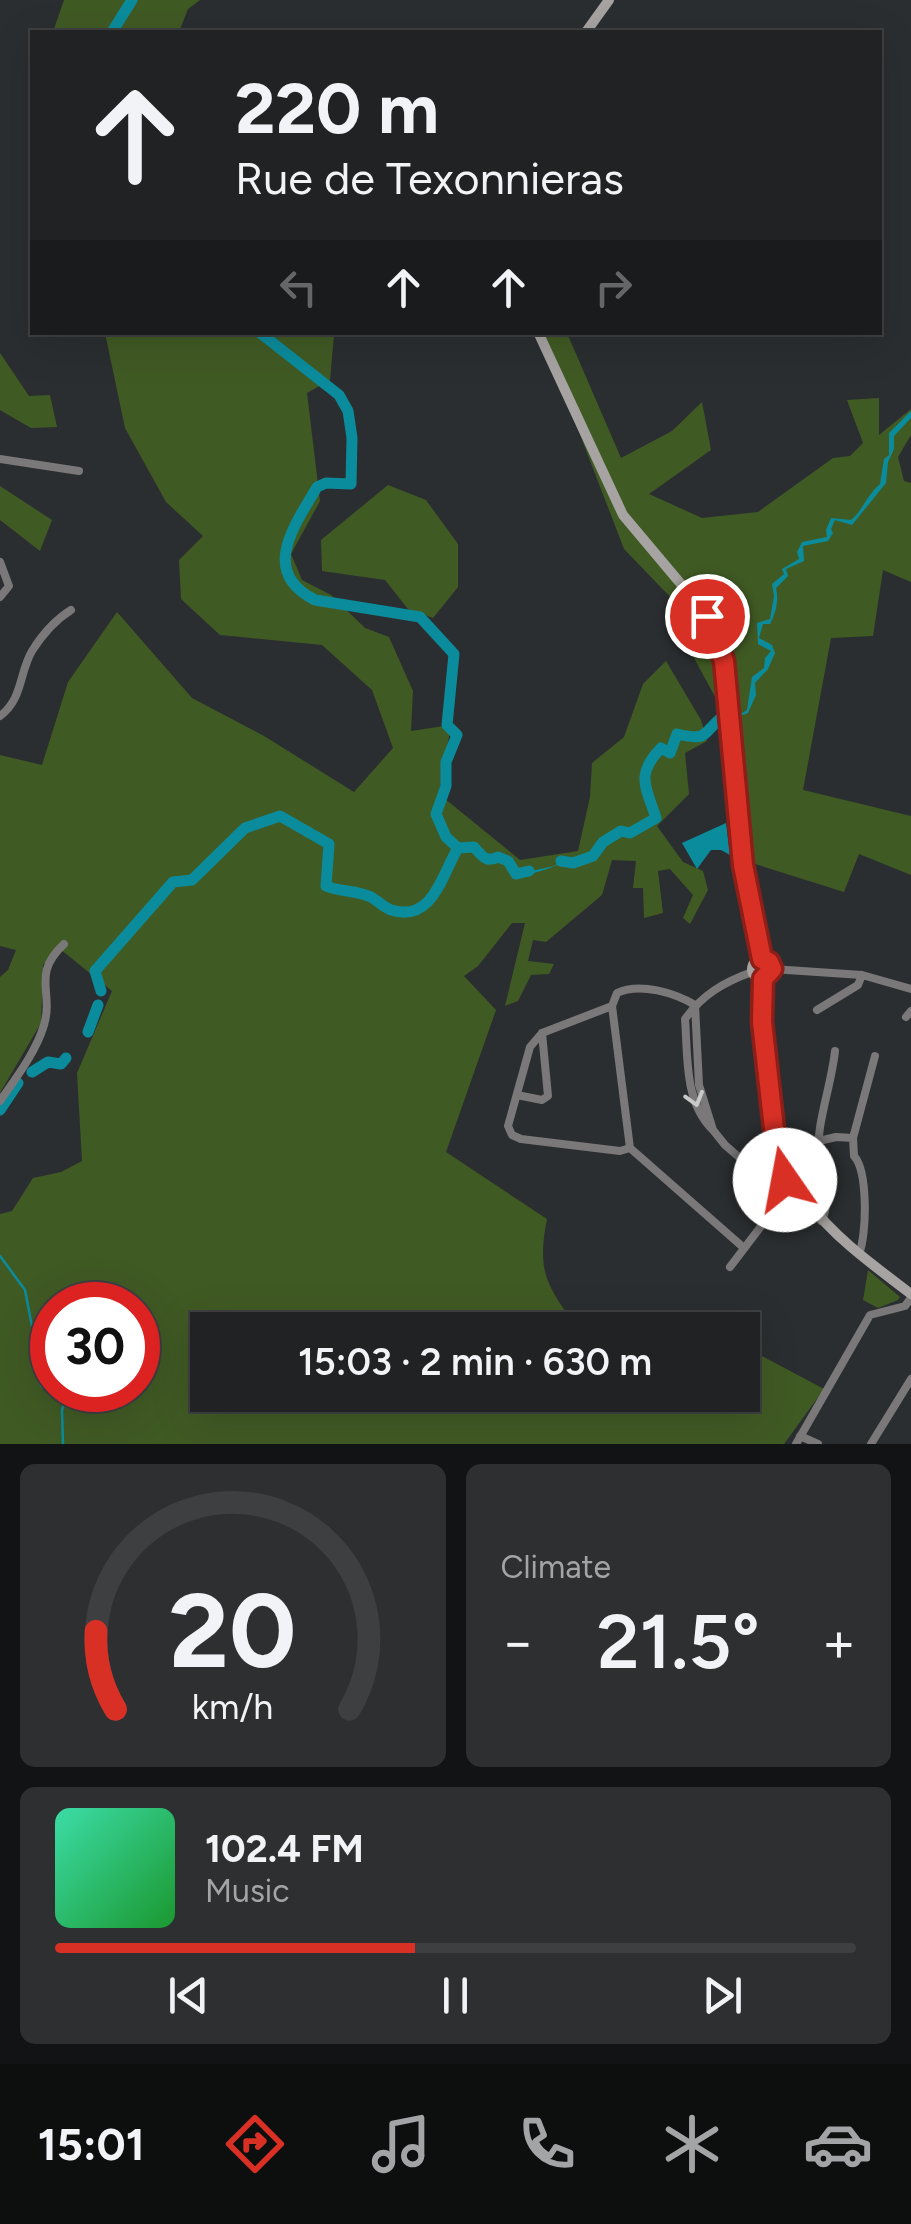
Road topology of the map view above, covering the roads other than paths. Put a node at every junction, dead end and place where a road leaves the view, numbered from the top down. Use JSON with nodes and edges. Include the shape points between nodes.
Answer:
{"nodes":[{"id":1,"x":609,"y":0,"type":"edge"},
{"id":2,"x":587,"y":30,"type":"edge"},
{"id":3,"x":539,"y":335,"type":"edge"},
{"id":4,"x":0,"y":459,"type":"edge"},
{"id":5,"x":79,"y":471,"type":"dead end"},
{"id":6,"x":0,"y":562,"type":"edge"},
{"id":7,"x":0,"y":597,"type":"edge"},
{"id":8,"x":71,"y":610,"type":"dead end"},
{"id":9,"x":0,"y":716,"type":"edge"},
{"id":10,"x":64,"y":944,"type":"dead end"},
{"id":11,"x":762,"y":959,"type":"junction"},
{"id":12,"x":772,"y":969,"type":"junction"},
{"id":13,"x":752,"y":972,"type":"junction"},
{"id":14,"x":862,"y":975,"type":"junction"},
{"id":15,"x":763,"y":979,"type":"junction"},
{"id":16,"x":911,"y":989,"type":"edge"},
{"id":17,"x":612,"y":1006,"type":"junction"},
{"id":18,"x":695,"y":1006,"type":"junction"},
{"id":19,"x":818,"y":1010,"type":"dead end"},
{"id":20,"x":542,"y":1033,"type":"junction"},
{"id":21,"x":835,"y":1052,"type":"dead end"},
{"id":22,"x":874,"y":1056,"type":"dead end"},
{"id":23,"x":517,"y":1095,"type":"junction"},
{"id":24,"x":0,"y":1101,"type":"edge"},
{"id":25,"x":853,"y":1138,"type":"junction"},
{"id":26,"x":819,"y":1142,"type":"junction"},
{"id":27,"x":630,"y":1148,"type":"junction"},
{"id":28,"x":791,"y":1176,"type":"junction"},
{"id":29,"x":774,"y":1188,"type":"junction"},
{"id":30,"x":800,"y":1189,"type":"junction"},
{"id":31,"x":784,"y":1196,"type":"junction"},
{"id":32,"x":822,"y":1221,"type":"junction"},
{"id":33,"x":744,"y":1248,"type":"junction"},
{"id":34,"x":858,"y":1254,"type":"junction"},
{"id":35,"x":730,"y":1267,"type":"dead end"},
{"id":36,"x":911,"y":1296,"type":"edge"},
{"id":37,"x":910,"y":1382,"type":"edge"},
{"id":38,"x":798,"y":1440,"type":"edge"},
{"id":39,"x":818,"y":1444,"type":"edge"},
{"id":40,"x":871,"y":1444,"type":"edge"}],
"edges":[{"from":1,"to":2,"type":"main road"},
{"from":3,"to":11,"type":"main road","via":[[623,515],[717,636],[743,865]]},
{"from":4,"to":5,"type":"street"},
{"from":6,"to":7,"type":"street","via":[[9,586]]},
{"from":8,"to":9,"type":"street","via":[[30,653],[16,699]]},
{"from":10,"to":24,"type":"street","via":[[47,963],[44,1026]]},
{"from":11,"to":12,"type":"main road"},
{"from":11,"to":13,"type":"main road"},
{"from":12,"to":14,"type":"street"},
{"from":12,"to":15,"type":"main road"},
{"from":13,"to":15,"type":"main road"},
{"from":13,"to":18,"type":"street"},
{"from":14,"to":16,"type":"street"},
{"from":14,"to":19,"type":"street"},
{"from":15,"to":28,"type":"main road","via":[[770,1109]]},
{"from":17,"to":18,"type":"street","via":[[617,992],[630,988],[678,995]]},
{"from":17,"to":20,"type":"street"},
{"from":17,"to":27,"type":"street"},
{"from":18,"to":29,"type":"street","via":[[685,1019],[691,1092],[700,1118]]},
{"from":20,"to":23,"type":"street","via":[[530,1047]]},
{"from":20,"to":23,"type":"street","via":[[548,1096]]},
{"from":21,"to":26,"type":"street"},
{"from":22,"to":25,"type":"street"},
{"from":23,"to":27,"type":"street","via":[[508,1126],[512,1135]]},
{"from":25,"to":26,"type":"street"},
{"from":25,"to":34,"type":"street","via":[[865,1219]]},
{"from":26,"to":32,"type":"street"},
{"from":27,"to":33,"type":"street"},
{"from":28,"to":29,"type":"street"},
{"from":28,"to":30,"type":"main road"},
{"from":29,"to":31,"type":"street"},
{"from":30,"to":31,"type":"street"},
{"from":30,"to":32,"type":"main road"},
{"from":31,"to":33,"type":"street"},
{"from":32,"to":34,"type":"main road"},
{"from":33,"to":35,"type":"street"},
{"from":34,"to":36,"type":"main road"},
{"from":36,"to":38,"type":"street","via":[[905,1306],[870,1315]]},
{"from":37,"to":40,"type":"street"},
{"from":38,"to":39,"type":"street"}]}
